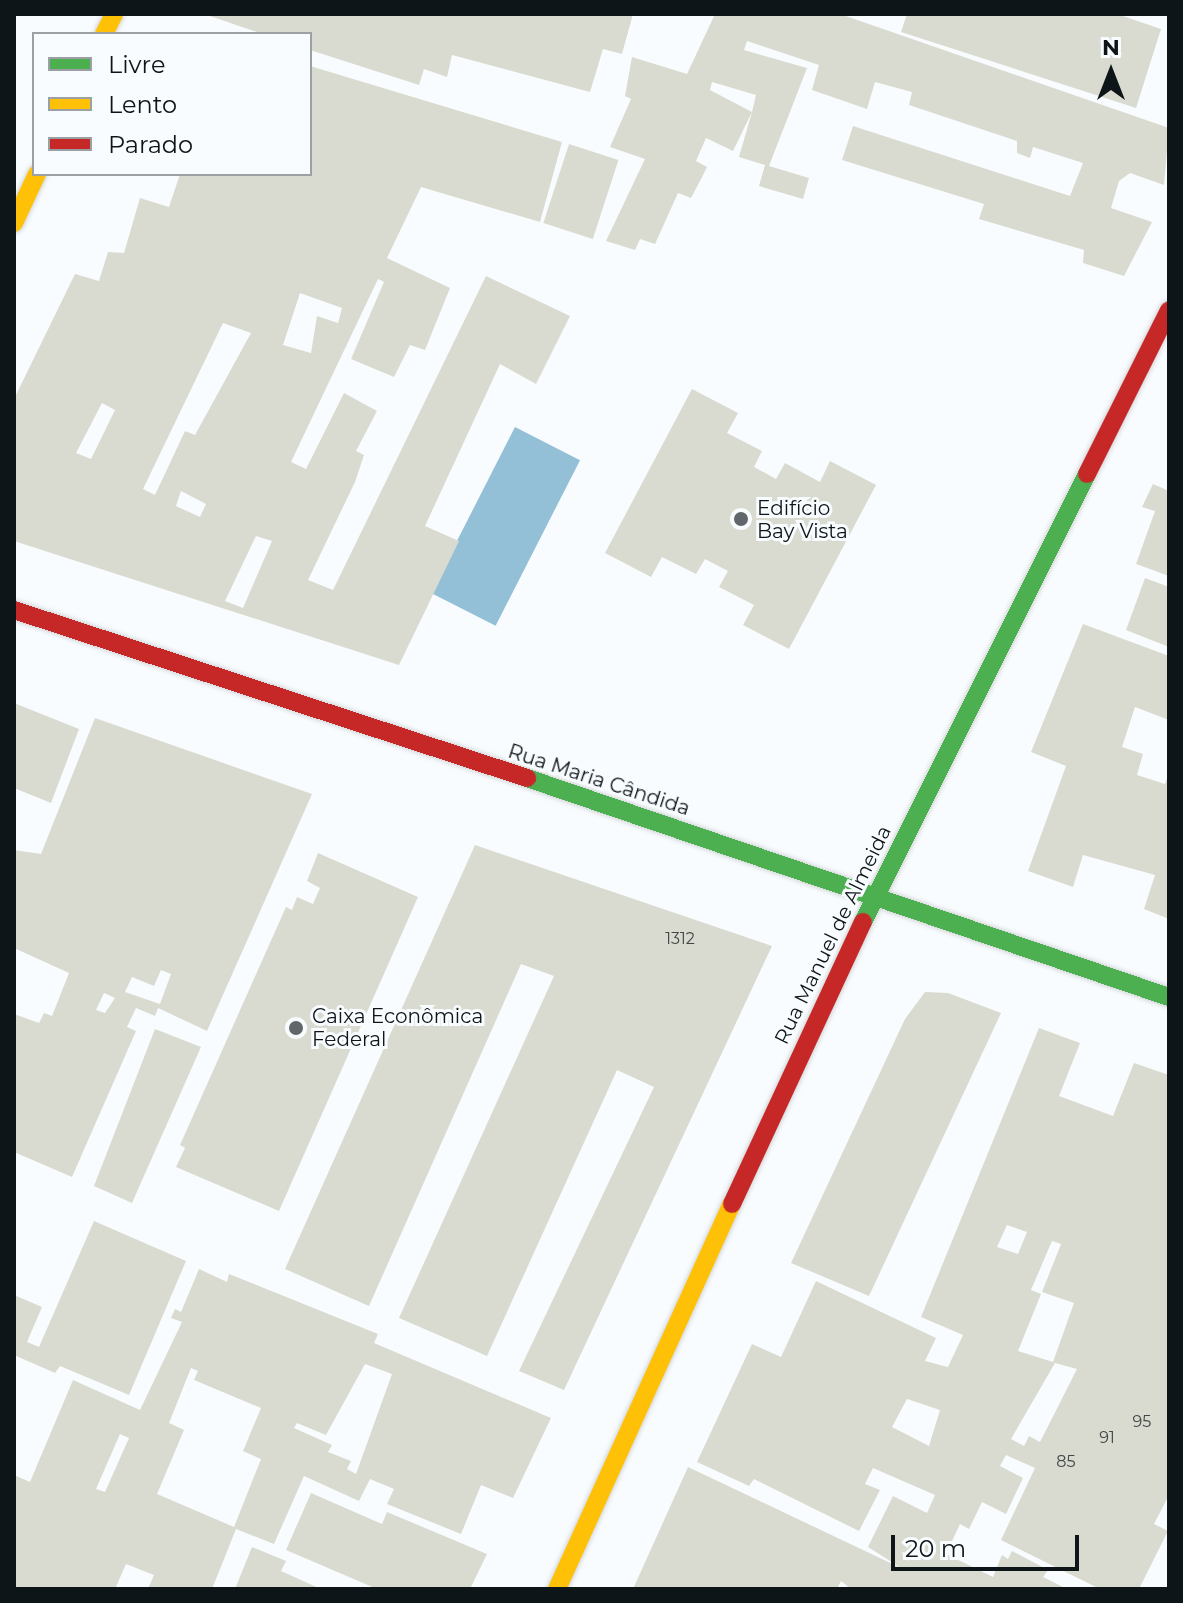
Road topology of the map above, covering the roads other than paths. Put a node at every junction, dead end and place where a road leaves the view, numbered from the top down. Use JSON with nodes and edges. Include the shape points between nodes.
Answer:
{"nodes":[{"id":1,"x":114,"y":14,"type":"edge"},
{"id":2,"x":105,"y":32,"type":"edge"},
{"id":3,"x":36,"y":176,"type":"edge"},
{"id":4,"x":14,"y":223,"type":"edge"},
{"id":5,"x":1169,"y":310,"type":"edge"},
{"id":6,"x":14,"y":610,"type":"edge"},
{"id":7,"x":877,"y":893,"type":"junction"},
{"id":8,"x":1169,"y":997,"type":"edge"},
{"id":9,"x":557,"y":1589,"type":"edge"}],
"edges":[{"from":1,"to":2,"type":"street"},
{"from":3,"to":4,"type":"street"},
{"from":5,"to":7,"type":"street","name":"Rua Manuel de Almeida"},
{"from":6,"to":7,"type":"street","name":"Rua Maria Cândida"},
{"from":7,"to":8,"type":"street","name":"Rua Maria Cândida"},
{"from":7,"to":9,"type":"street","name":"Rua Manuel de Almeida"}]}
